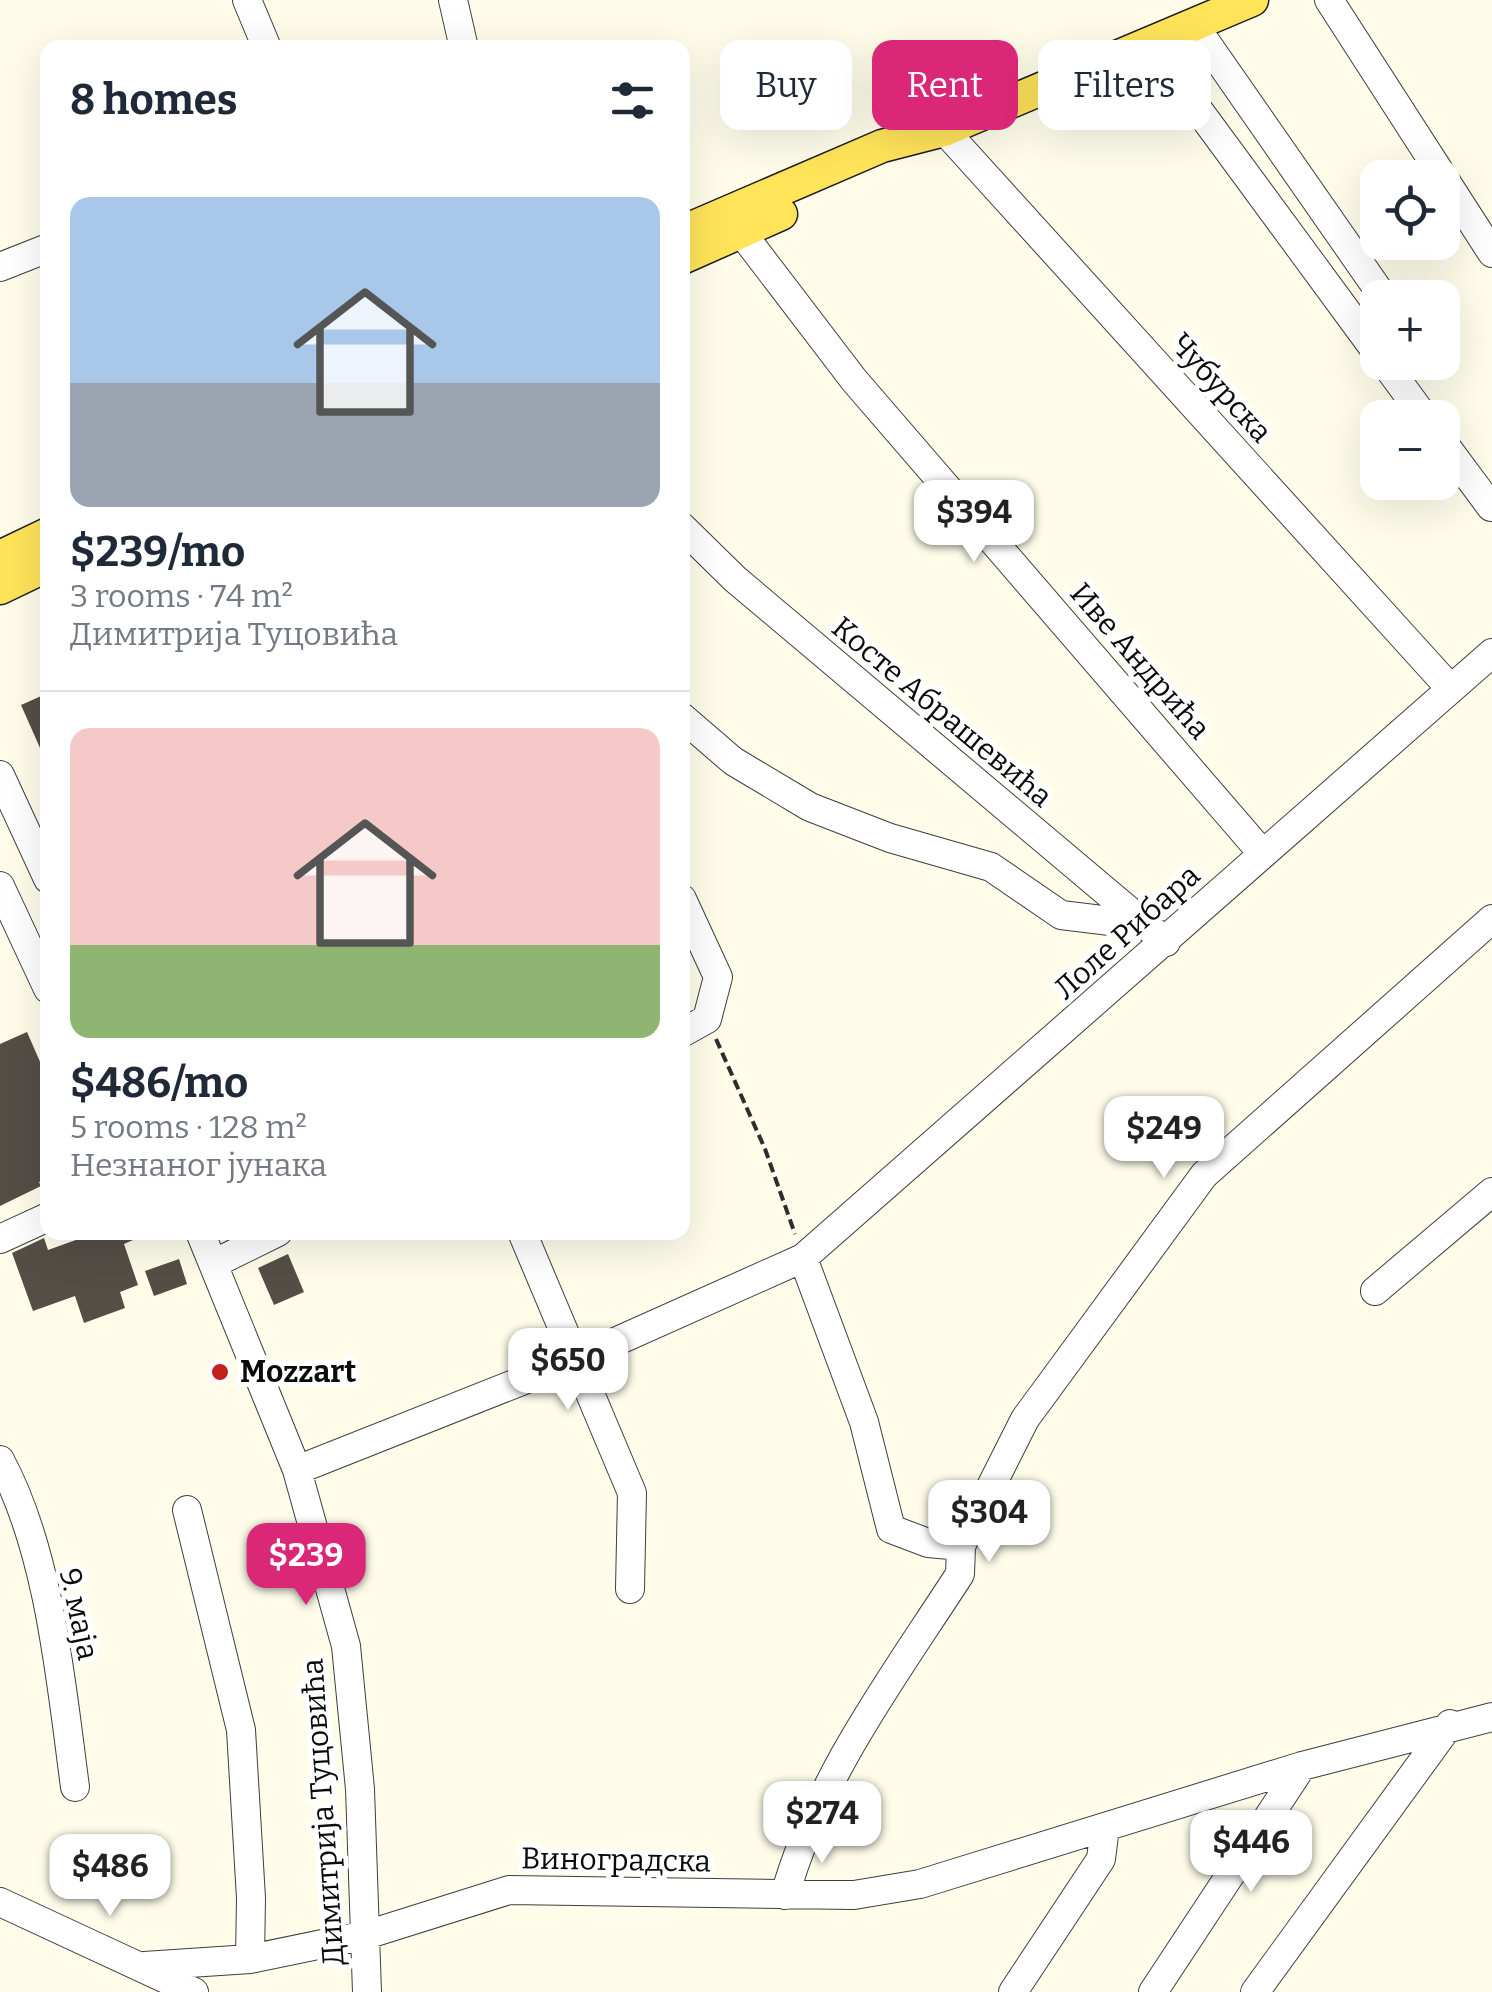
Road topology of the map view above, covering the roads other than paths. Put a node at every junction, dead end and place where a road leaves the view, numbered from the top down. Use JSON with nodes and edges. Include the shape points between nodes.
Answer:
{"nodes":[{"id":1,"x":247,"y":0,"type":"edge"},
{"id":2,"x":453,"y":0,"type":"edge"},
{"id":3,"x":1252,"y":0,"type":"edge"},
{"id":4,"x":1329,"y":0,"type":"edge"},
{"id":5,"x":1206,"y":13,"type":"edge"},
{"id":6,"x":264,"y":40,"type":"edge"},
{"id":7,"x":462,"y":40,"type":"edge"},
{"id":8,"x":1157,"y":40,"type":"edge"},
{"id":9,"x":1211,"y":127,"type":"edge"},
{"id":10,"x":944,"y":130,"type":"junction"},
{"id":11,"x":690,"y":229,"type":"edge"},
{"id":12,"x":741,"y":232,"type":"junction"},
{"id":13,"x":40,"y":251,"type":"edge"},
{"id":14,"x":1492,"y":253,"type":"edge"},
{"id":15,"x":690,"y":254,"type":"edge"},
{"id":16,"x":0,"y":268,"type":"edge"},
{"id":17,"x":1373,"y":280,"type":"edge"},
{"id":18,"x":1360,"y":330,"type":"edge"},
{"id":19,"x":1460,"y":466,"type":"edge"},
{"id":20,"x":1491,"y":507,"type":"edge"},
{"id":21,"x":690,"y":535,"type":"edge"},
{"id":22,"x":40,"y":538,"type":"edge"},
{"id":23,"x":0,"y":557,"type":"edge"},
{"id":24,"x":40,"y":569,"type":"edge"},
{"id":25,"x":0,"y":588,"type":"edge"},
{"id":26,"x":1492,"y":652,"type":"edge"},
{"id":27,"x":1450,"y":688,"type":"junction"},
{"id":28,"x":690,"y":724,"type":"edge"},
{"id":29,"x":0,"y":775,"type":"edge"},
{"id":30,"x":1264,"y":854,"type":"junction"},
{"id":31,"x":40,"y":855,"type":"edge"},
{"id":32,"x":0,"y":886,"type":"edge"},
{"id":33,"x":690,"y":916,"type":"edge"},
{"id":34,"x":1138,"y":918,"type":"junction"},
{"id":35,"x":1492,"y":918,"type":"edge"},
{"id":36,"x":1166,"y":942,"type":"junction"},
{"id":37,"x":40,"y":971,"type":"edge"},
{"id":38,"x":690,"y":1029,"type":"edge"},
{"id":39,"x":1492,"y":1192,"type":"edge"},
{"id":40,"x":40,"y":1221,"type":"edge"},
{"id":41,"x":0,"y":1239,"type":"edge"},
{"id":42,"x":204,"y":1240,"type":"edge"},
{"id":43,"x":262,"y":1240,"type":"edge"},
{"id":44,"x":525,"y":1240,"type":"edge"},
{"id":45,"x":804,"y":1258,"type":"junction"},
{"id":46,"x":215,"y":1263,"type":"junction"},
{"id":47,"x":1375,"y":1291,"type":"dead end"},
{"id":48,"x":577,"y":1359,"type":"junction"},
{"id":49,"x":0,"y":1460,"type":"edge"},
{"id":50,"x":297,"y":1470,"type":"junction"},
{"id":51,"x":186,"y":1510,"type":"dead end"},
{"id":52,"x":961,"y":1546,"type":"junction"},
{"id":53,"x":630,"y":1589,"type":"dead end"},
{"id":54,"x":1492,"y":1717,"type":"edge"},
{"id":55,"x":1450,"y":1724,"type":"junction"},
{"id":56,"x":1302,"y":1766,"type":"junction"},
{"id":57,"x":76,"y":1787,"type":"dead end"},
{"id":58,"x":1105,"y":1827,"type":"junction"},
{"id":59,"x":785,"y":1895,"type":"junction"},
{"id":60,"x":0,"y":1902,"type":"edge"},
{"id":61,"x":366,"y":1934,"type":"junction"},
{"id":62,"x":250,"y":1959,"type":"junction"},
{"id":63,"x":144,"y":1966,"type":"junction"},
{"id":64,"x":194,"y":1992,"type":"edge"},
{"id":65,"x":367,"y":1992,"type":"edge"},
{"id":66,"x":1012,"y":1992,"type":"edge"},
{"id":67,"x":1152,"y":1992,"type":"edge"},
{"id":68,"x":1255,"y":1992,"type":"edge"}],
"edges":[{"from":1,"to":6,"type":"street"},
{"from":2,"to":7,"type":"street"},
{"from":3,"to":5,"type":"main road"},
{"from":4,"to":14,"type":"street"},
{"from":5,"to":8,"type":"main road"},
{"from":5,"to":17,"type":"street"},
{"from":9,"to":18,"type":"street"},
{"from":10,"to":11,"type":"main road","via":[[882,146]]},
{"from":10,"to":12,"type":"main road","via":[[892,166]]},
{"from":10,"to":27,"type":"street","name":"Чубурска"},
{"from":12,"to":15,"type":"main road"},
{"from":12,"to":30,"type":"street","name":"Иве Андрића","via":[[854,380]]},
{"from":13,"to":16,"type":"street"},
{"from":19,"to":20,"type":"street"},
{"from":21,"to":34,"type":"street","name":"Косте Абрашевића"},
{"from":22,"to":23,"type":"main road"},
{"from":24,"to":25,"type":"main road"},
{"from":26,"to":27,"type":"street","name":"Лоле Рибара"},
{"from":27,"to":30,"type":"street","name":"Лоле Рибара"},
{"from":28,"to":34,"type":"street","via":[[733,761],[810,807],[991,867],[1060,915],[1110,922]]},
{"from":29,"to":31,"type":"street"},
{"from":30,"to":36,"type":"street","name":"Лоле Рибара"},
{"from":32,"to":37,"type":"street"},
{"from":33,"to":38,"type":"street","via":[[718,977],[707,1019]]},
{"from":34,"to":36,"type":"street","name":"Косте Абрашевића"},
{"from":35,"to":52,"type":"street","via":[[1204,1175],[1025,1419]]},
{"from":36,"to":45,"type":"street","name":"Лоле Рибара"},
{"from":39,"to":47,"type":"street"},
{"from":40,"to":41,"type":"street"},
{"from":42,"to":46,"type":"street","name":"Димитрија Туцовића"},
{"from":43,"to":46,"type":"street"},
{"from":44,"to":48,"type":"street"},
{"from":45,"to":48,"type":"street","name":"Лоле Рибара"},
{"from":45,"to":52,"type":"street","via":[[864,1422],[891,1528],[928,1543]]},
{"from":46,"to":50,"type":"street","name":"Димитрија Туцовића"},
{"from":48,"to":50,"type":"street","name":"Лоле Рибара"},
{"from":48,"to":53,"type":"street","via":[[632,1493]]},
{"from":49,"to":57,"type":"street","name":"9. маја","via":[[18,1494],[48,1618]]},
{"from":50,"to":61,"type":"street","name":"Димитрија Туцовића","via":[[346,1646]]},
{"from":51,"to":62,"type":"street","via":[[241,1730]]},
{"from":52,"to":59,"type":"street","via":[[960,1574],[841,1761],[800,1842]]},
{"from":54,"to":55,"type":"street","name":"Виноградска"},
{"from":55,"to":56,"type":"street","name":"Виноградска"},
{"from":55,"to":68,"type":"street"},
{"from":56,"to":58,"type":"street","name":"Виноградска"},
{"from":56,"to":67,"type":"street"},
{"from":58,"to":59,"type":"street","name":"Виноградска","via":[[920,1884],[854,1895]]},
{"from":58,"to":66,"type":"street","via":[[1101,1859]]},
{"from":59,"to":61,"type":"street","name":"Виноградска","via":[[509,1890]]},
{"from":60,"to":63,"type":"street"},
{"from":61,"to":62,"type":"street","name":"Виноградска"},
{"from":61,"to":65,"type":"street","name":"Димитрија Туцовића"},
{"from":62,"to":63,"type":"street","name":"Виноградска"},
{"from":63,"to":64,"type":"street"}]}
